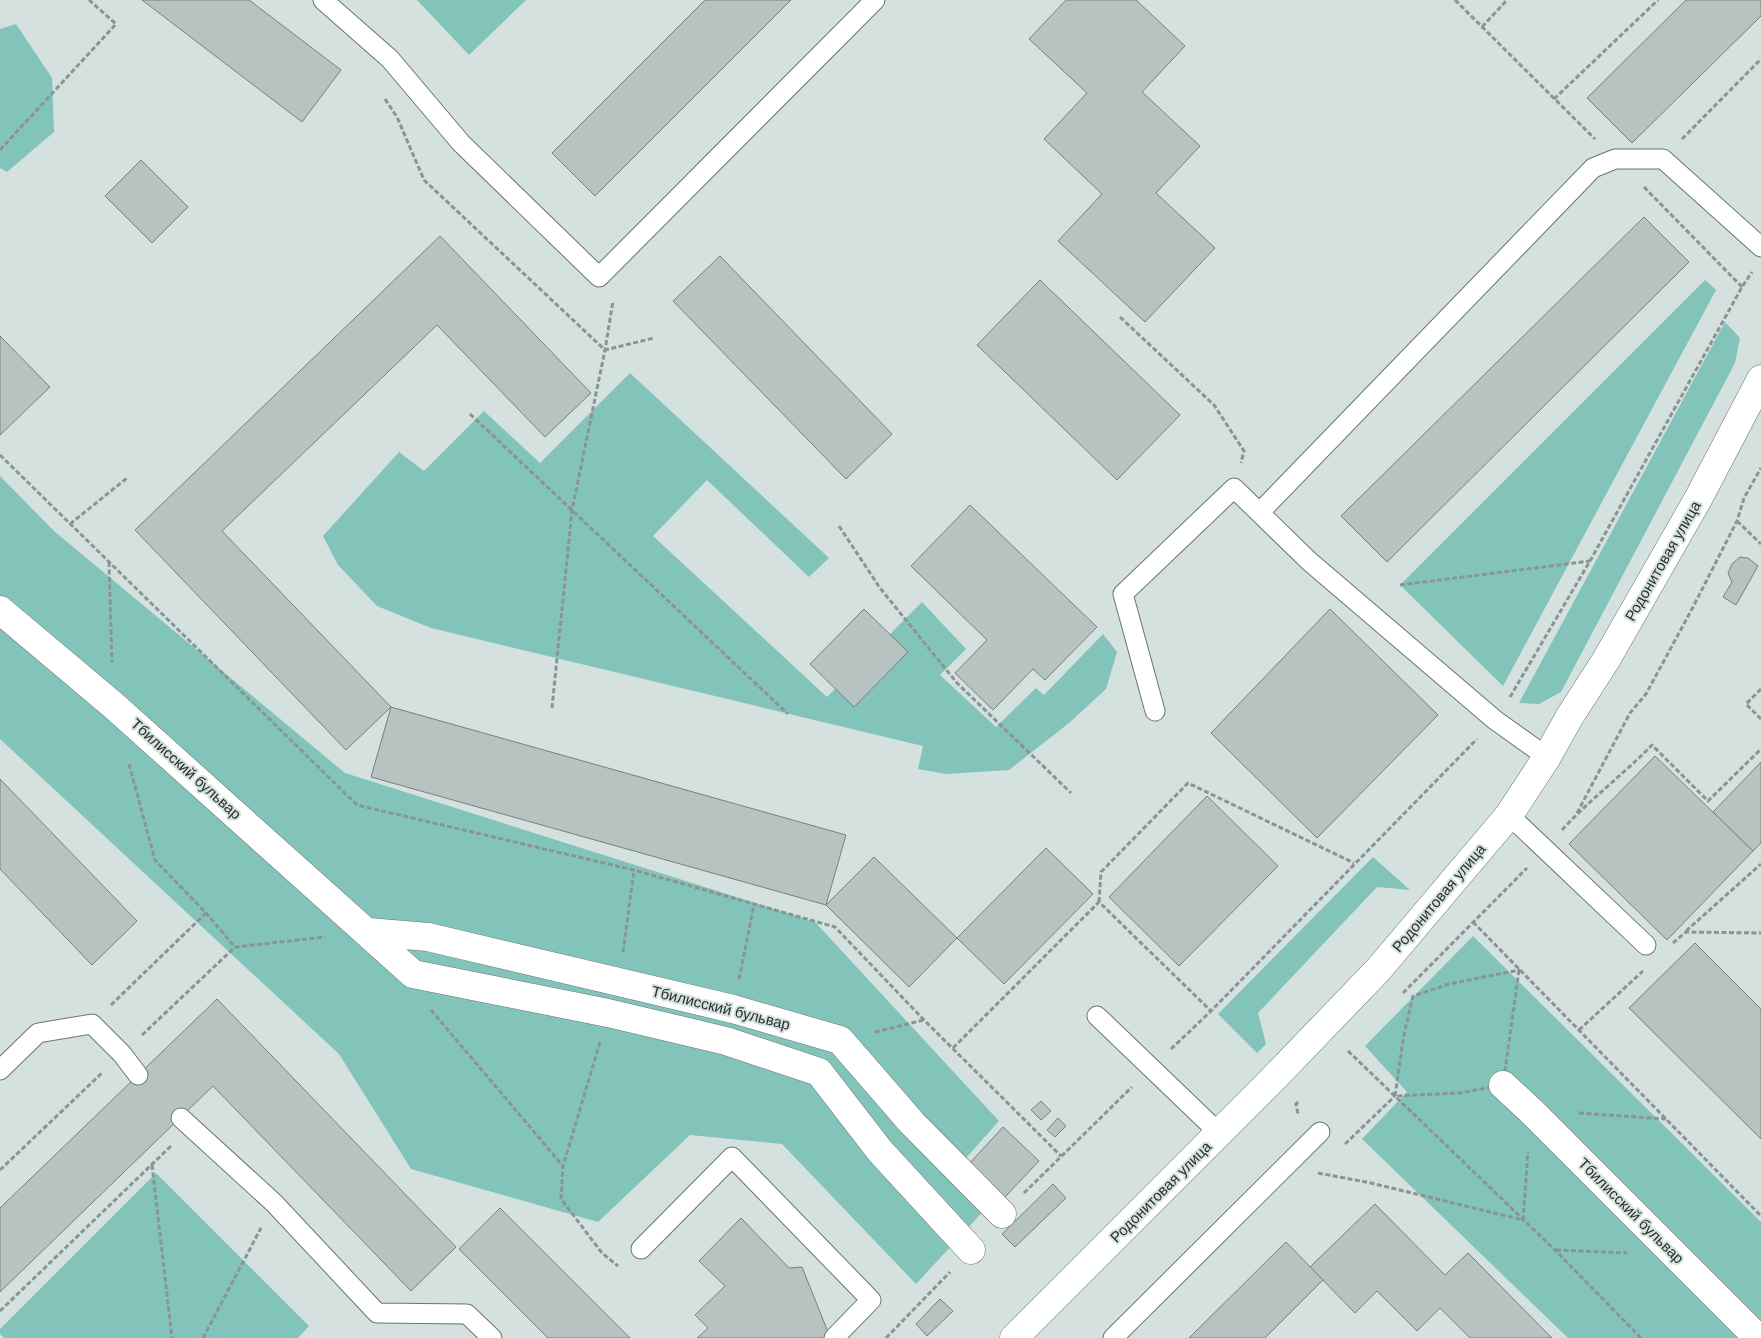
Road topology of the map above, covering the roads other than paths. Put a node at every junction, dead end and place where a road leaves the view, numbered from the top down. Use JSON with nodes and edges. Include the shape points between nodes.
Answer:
{"nodes":[{"id":1,"x":323,"y":0,"type":"edge"},
{"id":2,"x":875,"y":0,"type":"edge"},
{"id":3,"x":1761,"y":247,"type":"edge"},
{"id":4,"x":1761,"y":380,"type":"edge"},
{"id":5,"x":1260,"y":512,"type":"junction"},
{"id":6,"x":0,"y":610,"type":"edge"},
{"id":7,"x":1155,"y":711,"type":"dead end"},
{"id":8,"x":1547,"y":757,"type":"junction"},
{"id":9,"x":1509,"y":815,"type":"junction"},
{"id":10,"x":368,"y":932,"type":"junction"},
{"id":11,"x":1646,"y":945,"type":"dead end"},
{"id":12,"x":1097,"y":1016,"type":"dead end"},
{"id":13,"x":0,"y":1070,"type":"edge"},
{"id":14,"x":138,"y":1075,"type":"dead end"},
{"id":15,"x":1503,"y":1085,"type":"road end"},
{"id":16,"x":186,"y":1122,"type":"road end"},
{"id":17,"x":1219,"y":1133,"type":"junction"},
{"id":18,"x":1314,"y":1138,"type":"road end"},
{"id":19,"x":1002,"y":1214,"type":"road end"},
{"id":20,"x":641,"y":1249,"type":"road end"},
{"id":21,"x":971,"y":1250,"type":"road end"},
{"id":22,"x":492,"y":1338,"type":"edge"},
{"id":23,"x":834,"y":1338,"type":"edge"},
{"id":24,"x":1014,"y":1338,"type":"edge"},
{"id":25,"x":1113,"y":1338,"type":"edge"},
{"id":26,"x":1758,"y":1338,"type":"edge"}],
"edges":[{"from":1,"to":2,"type":"lane","via":[[390,59],[461,143],[599,277]]},
{"from":3,"to":5,"type":"lane","via":[[1663,159],[1615,159],[1593,168]]},
{"from":4,"to":8,"type":"street","name":"Родонитовая улица","via":[[1698,499]]},
{"from":5,"to":7,"type":"lane","via":[[1234,488],[1123,594]]},
{"from":5,"to":8,"type":"lane","via":[[1310,560],[1495,720]]},
{"from":6,"to":10,"type":"street","name":"Тбилисский бульвар","via":[[113,705]]},
{"from":8,"to":9,"type":"street","name":"Родонитовая улица"},
{"from":9,"to":11,"type":"lane"},
{"from":9,"to":17,"type":"street","name":"Родонитовая улица","via":[[1378,970]]},
{"from":10,"to":19,"type":"street","name":"Тбилисский бульвар","via":[[428,937],[733,1010],[840,1040],[912,1123]]},
{"from":10,"to":21,"type":"street","name":"Тбилисский бульвар","via":[[413,974],[608,1013],[726,1041],[820,1072],[880,1151]]},
{"from":12,"to":17,"type":"lane"},
{"from":13,"to":14,"type":"lane","via":[[38,1033],[92,1024]]},
{"from":15,"to":26,"type":"street","name":"Тбилисский бульвар"},
{"from":16,"to":22,"type":"lane","via":[[274,1203],[377,1313],[467,1314]]},
{"from":17,"to":24,"type":"street","name":"Родонитовая улица"},
{"from":18,"to":25,"type":"lane"},
{"from":20,"to":23,"type":"lane","via":[[732,1157],[872,1300]]}]}
